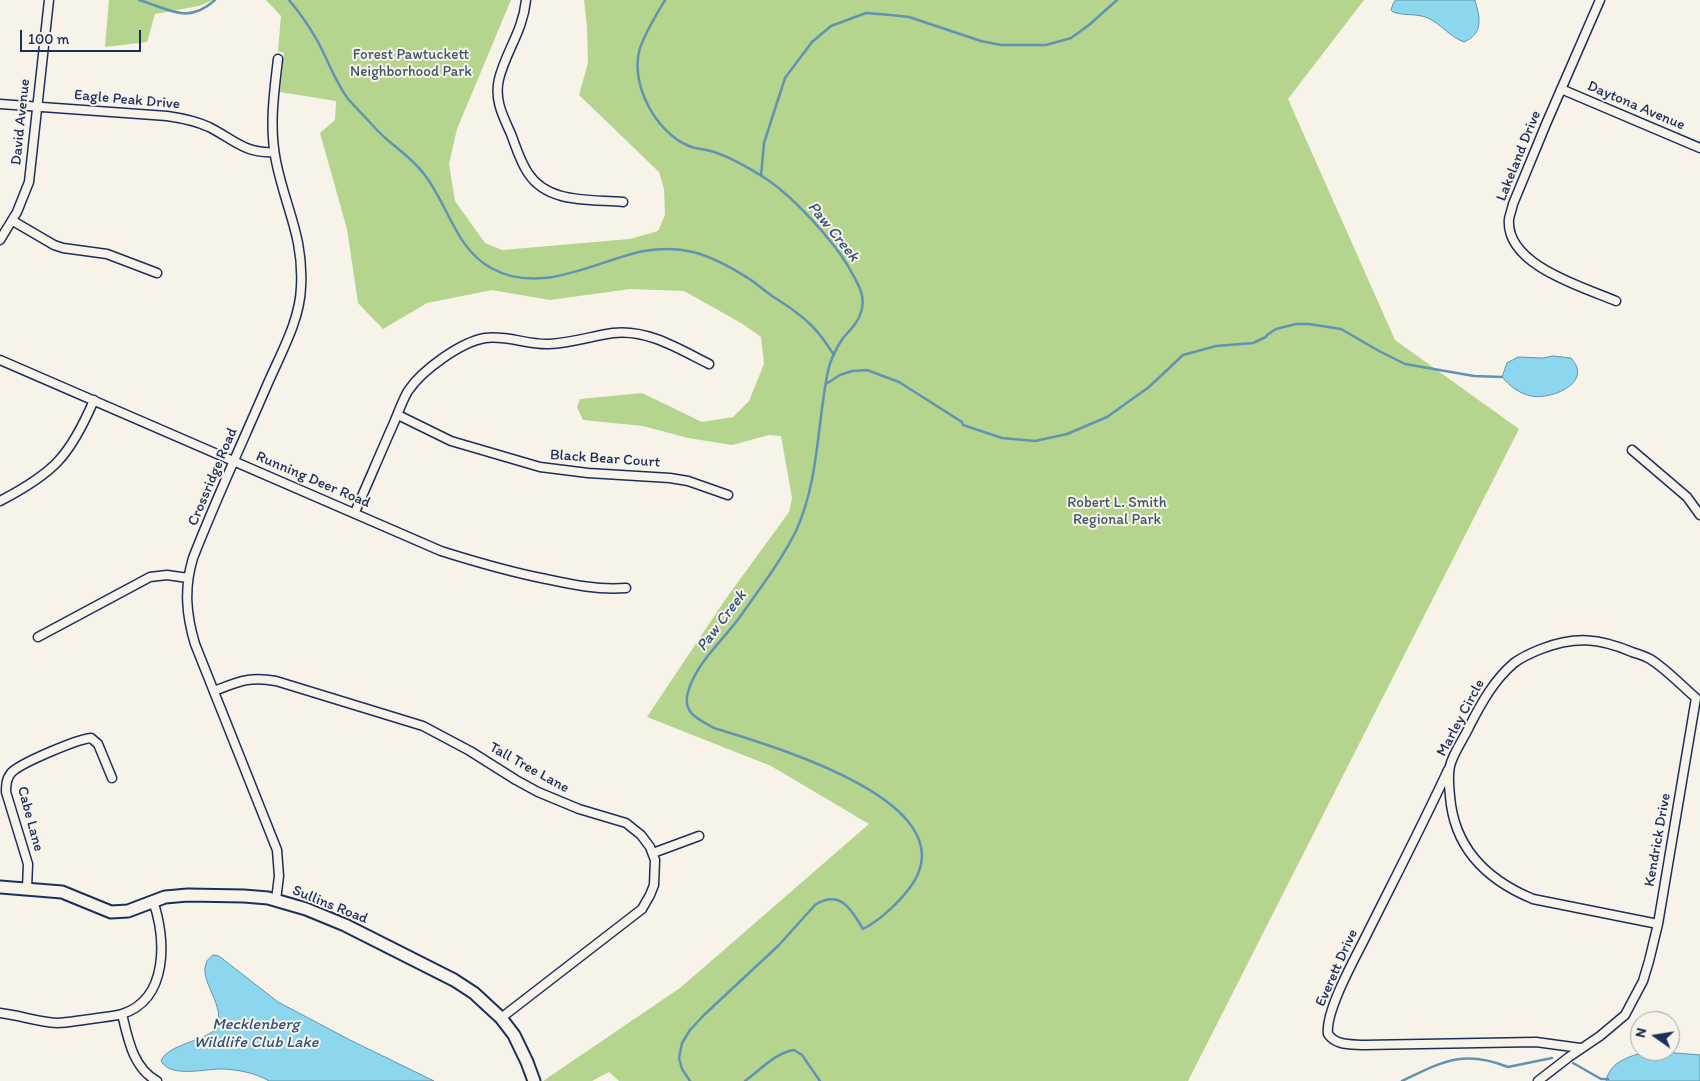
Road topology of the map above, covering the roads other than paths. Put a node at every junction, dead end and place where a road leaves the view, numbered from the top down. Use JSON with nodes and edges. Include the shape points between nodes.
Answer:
{"nodes":[{"id":1,"x":48,"y":0,"type":"edge"},
{"id":2,"x":526,"y":0,"type":"edge"},
{"id":3,"x":1600,"y":0,"type":"edge"},
{"id":4,"x":278,"y":59,"type":"dead end"},
{"id":5,"x":1561,"y":89,"type":"junction"},
{"id":6,"x":0,"y":104,"type":"edge"},
{"id":7,"x":36,"y":107,"type":"junction"},
{"id":8,"x":1700,"y":148,"type":"edge"},
{"id":9,"x":274,"y":152,"type":"junction"},
{"id":10,"x":623,"y":202,"type":"dead end"},
{"id":11,"x":12,"y":221,"type":"junction"},
{"id":12,"x":0,"y":240,"type":"edge"},
{"id":13,"x":157,"y":273,"type":"dead end"},
{"id":14,"x":1616,"y":301,"type":"dead end"},
{"id":15,"x":0,"y":360,"type":"edge"},
{"id":16,"x":709,"y":364,"type":"dead end"},
{"id":17,"x":94,"y":400,"type":"junction"},
{"id":18,"x":398,"y":415,"type":"junction"},
{"id":19,"x":1632,"y":450,"type":"dead end"},
{"id":20,"x":234,"y":461,"type":"junction"},
{"id":21,"x":728,"y":495,"type":"dead end"},
{"id":22,"x":0,"y":501,"type":"edge"},
{"id":23,"x":355,"y":512,"type":"junction"},
{"id":24,"x":1700,"y":515,"type":"edge"},
{"id":25,"x":188,"y":578,"type":"junction"},
{"id":26,"x":626,"y":588,"type":"dead end"},
{"id":27,"x":38,"y":637,"type":"dead end"},
{"id":28,"x":1570,"y":640,"type":"joint"},
{"id":29,"x":214,"y":691,"type":"junction"},
{"id":30,"x":1698,"y":698,"type":"edge"},
{"id":31,"x":1450,"y":766,"type":"junction"},
{"id":32,"x":112,"y":778,"type":"dead end"},
{"id":33,"x":699,"y":836,"type":"dead end"},
{"id":34,"x":653,"y":853,"type":"junction"},
{"id":35,"x":0,"y":887,"type":"edge"},
{"id":36,"x":27,"y":888,"type":"junction"},
{"id":37,"x":276,"y":900,"type":"junction"},
{"id":38,"x":153,"y":901,"type":"junction"},
{"id":39,"x":1658,"y":924,"type":"junction"},
{"id":40,"x":0,"y":1013,"type":"edge"},
{"id":41,"x":122,"y":1014,"type":"junction"},
{"id":42,"x":502,"y":1018,"type":"junction"},
{"id":43,"x":1580,"y":1048,"type":"junction"},
{"id":44,"x":157,"y":1081,"type":"edge"},
{"id":45,"x":534,"y":1081,"type":"edge"},
{"id":46,"x":1538,"y":1081,"type":"edge"}],
"edges":[{"from":1,"to":7,"type":"street","name":"David Avenue"},
{"from":2,"to":10,"type":"street","via":[[523,22],[499,81],[497,96],[524,166],[536,184],[552,194]]},
{"from":3,"to":5,"type":"street","name":"Lakeland Drive"},
{"from":4,"to":9,"type":"street","name":"Crossridge Road","via":[[272,118]]},
{"from":5,"to":8,"type":"street","name":"Daytona Avenue"},
{"from":5,"to":14,"type":"street","name":"Lakeland Drive","via":[[1513,204],[1509,218],[1511,232],[1518,248],[1538,266]]},
{"from":6,"to":7,"type":"street","name":"Eagle Peak Drive"},
{"from":7,"to":9,"type":"street","name":"Eagle Peak Drive","via":[[135,112],[179,118],[207,126],[245,148]]},
{"from":7,"to":11,"type":"street","name":"David Avenue","via":[[32,164]]},
{"from":9,"to":20,"type":"street","name":"Crossridge Road","via":[[298,240],[301,289],[294,322]]},
{"from":11,"to":12,"type":"street","name":"David Avenue"},
{"from":11,"to":13,"type":"street","via":[[63,248],[107,254]]},
{"from":15,"to":17,"type":"street","name":"Running Deer Road"},
{"from":16,"to":18,"type":"street","via":[[660,340],[635,333],[615,333],[548,344],[507,338],[478,339],[427,369],[408,391]]},
{"from":17,"to":20,"type":"street","name":"Running Deer Road"},
{"from":17,"to":22,"type":"street","via":[[79,434],[57,463],[36,481]]},
{"from":18,"to":21,"type":"street","name":"Black Bear Court","via":[[451,441],[540,467],[670,478]]},
{"from":18,"to":23,"type":"street"},
{"from":19,"to":24,"type":"street","via":[[1687,497]]},
{"from":20,"to":23,"type":"street","name":"Running Deer Road"},
{"from":20,"to":25,"type":"street","name":"Crossridge Road"},
{"from":23,"to":26,"type":"street","name":"Running Deer Road","via":[[441,551],[500,569],[598,589]]},
{"from":25,"to":27,"type":"street","via":[[150,577]]},
{"from":25,"to":29,"type":"street","name":"Crossridge Road","via":[[186,600],[190,627]]},
{"from":28,"to":30,"type":"street","name":"Kendrick Drive","via":[[1614,645],[1650,658]]},
{"from":28,"to":31,"type":"street","name":"Marley Circle","via":[[1530,653],[1501,675],[1477,712]]},
{"from":29,"to":34,"type":"street","name":"Tall Tree Lane","via":[[241,680],[260,678],[404,719],[444,736],[538,792],[626,823]]},
{"from":29,"to":37,"type":"street","name":"Crossridge Road","via":[[277,850],[280,876]]},
{"from":30,"to":39,"type":"street","name":"Kendrick Drive"},
{"from":31,"to":39,"type":"street","name":"Marley Circle","via":[[1451,809],[1456,824],[1472,857],[1492,876],[1533,899]]},
{"from":31,"to":43,"type":"street","name":"Everett Drive","via":[[1348,974],[1334,1006],[1328,1034],[1339,1042],[1364,1045],[1536,1042]]},
{"from":32,"to":36,"type":"street","name":"Cabe Lane","via":[[98,744],[91,738],[30,761],[11,773],[6,792],[28,864]]},
{"from":33,"to":34,"type":"street"},
{"from":34,"to":42,"type":"street","via":[[656,866],[654,885],[642,909]]},
{"from":35,"to":36,"type":"street","name":"Sullins Road"},
{"from":36,"to":38,"type":"street","name":"Sullins Road","via":[[62,892],[111,912],[128,911]]},
{"from":37,"to":38,"type":"street","name":"Sullins Road","via":[[188,895]]},
{"from":37,"to":42,"type":"street","name":"Sullins Road","via":[[324,916],[454,980]]},
{"from":38,"to":41,"type":"street","via":[[160,924],[159,973],[148,995]]},
{"from":39,"to":43,"type":"street","name":"Kendrick Drive","via":[[1649,961],[1625,1014],[1612,1027]]},
{"from":40,"to":41,"type":"street","via":[[61,1023]]},
{"from":41,"to":44,"type":"street","via":[[133,1054],[148,1076]]},
{"from":42,"to":45,"type":"street","name":"Sullins Road","via":[[520,1046]]},
{"from":43,"to":46,"type":"street","name":"Kendrick Drive"}]}
